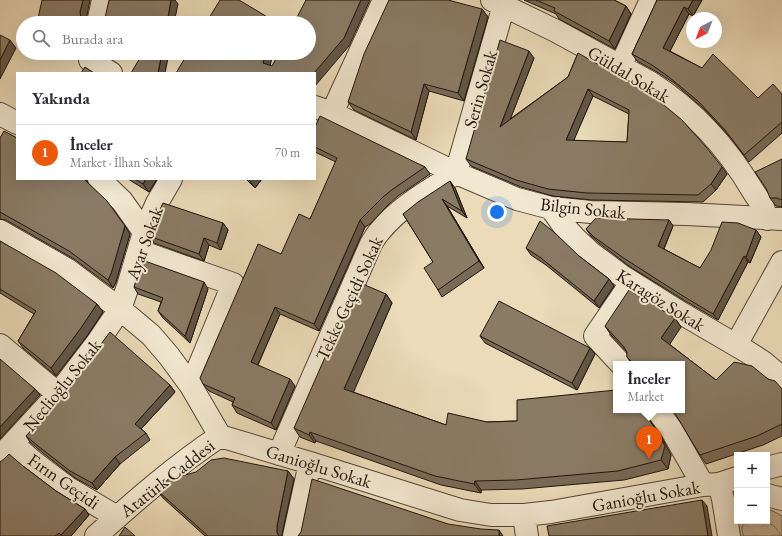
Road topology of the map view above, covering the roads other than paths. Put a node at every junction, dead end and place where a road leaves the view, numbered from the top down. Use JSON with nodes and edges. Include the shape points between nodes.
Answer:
{"nodes":[{"id":1,"x":103,"y":0,"type":"edge"},
{"id":2,"x":384,"y":0,"type":"edge"},
{"id":3,"x":651,"y":0,"type":"edge"},
{"id":4,"x":498,"y":3,"type":"edge"},
{"id":5,"x":100,"y":16,"type":"edge"},
{"id":6,"x":88,"y":62,"type":"edge"},
{"id":7,"x":620,"y":67,"type":"junction"},
{"id":8,"x":109,"y":72,"type":"edge"},
{"id":9,"x":324,"y":110,"type":"edge"},
{"id":10,"x":0,"y":114,"type":"edge"},
{"id":11,"x":16,"y":122,"type":"edge"},
{"id":12,"x":456,"y":173,"type":"junction"},
{"id":13,"x":100,"y":180,"type":"edge"},
{"id":14,"x":170,"y":180,"type":"edge"},
{"id":15,"x":551,"y":208,"type":"junction"},
{"id":16,"x":774,"y":219,"type":"edge"},
{"id":17,"x":0,"y":231,"type":"edge"},
{"id":18,"x":142,"y":242,"type":"junction"},
{"id":19,"x":782,"y":262,"type":"edge"},
{"id":20,"x":631,"y":283,"type":"junction"},
{"id":21,"x":120,"y":309,"type":"junction"},
{"id":22,"x":0,"y":345,"type":"edge"},
{"id":23,"x":736,"y":345,"type":"junction"},
{"id":24,"x":618,"y":361,"type":"edge"},
{"id":25,"x":782,"y":378,"type":"edge"},
{"id":26,"x":191,"y":386,"type":"junction"},
{"id":27,"x":58,"y":394,"type":"junction"},
{"id":28,"x":659,"y":413,"type":"edge"},
{"id":29,"x":220,"y":436,"type":"junction"},
{"id":30,"x":6,"y":450,"type":"edge"},
{"id":31,"x":279,"y":454,"type":"junction"},
{"id":32,"x":310,"y":463,"type":"junction"},
{"id":33,"x":782,"y":464,"type":"edge"},
{"id":34,"x":770,"y":467,"type":"edge"},
{"id":35,"x":724,"y":484,"type":"edge"},
{"id":36,"x":770,"y":497,"type":"edge"},
{"id":37,"x":782,"y":499,"type":"edge"},
{"id":38,"x":117,"y":517,"type":"junction"},
{"id":39,"x":525,"y":526,"type":"edge"},
{"id":40,"x":96,"y":536,"type":"edge"},
{"id":41,"x":294,"y":536,"type":"edge"},
{"id":42,"x":729,"y":536,"type":"edge"}],
"edges":[{"from":1,"to":5,"type":"street"},
{"from":2,"to":9,"type":"street"},
{"from":3,"to":7,"type":"street"},
{"from":4,"to":7,"type":"street","name":"Güldal Sokak","via":[[556,31]]},
{"from":4,"to":12,"type":"street","name":"Serin Sokak"},
{"from":6,"to":8,"type":"street"},
{"from":7,"to":16,"type":"street","name":"Güldal Sokak","via":[[660,89],[706,128]]},
{"from":9,"to":12,"type":"street","name":"Bilgin Sokak"},
{"from":10,"to":11,"type":"street"},
{"from":12,"to":15,"type":"street","name":"Bilgin Sokak","via":[[517,199]]},
{"from":12,"to":31,"type":"street","name":"Tekke Geçidi Sokak","via":[[405,207],[379,231]]},
{"from":13,"to":18,"type":"street","via":[[122,201]]},
{"from":14,"to":18,"type":"street","name":"Ayar Sokak","via":[[157,203]]},
{"from":15,"to":16,"type":"street","name":"Bilgin Sokak","via":[[590,212]]},
{"from":15,"to":20,"type":"street","name":"Karagöz Sokak","via":[[575,238]]},
{"from":17,"to":21,"type":"street","via":[[68,270]]},
{"from":18,"to":21,"type":"street","name":"Ayar Sokak"},
{"from":18,"to":26,"type":"street","via":[[233,284]]},
{"from":19,"to":23,"type":"street"},
{"from":20,"to":23,"type":"street","name":"Karagöz Sokak"},
{"from":20,"to":24,"type":"street","via":[[595,336]]},
{"from":21,"to":26,"type":"street","via":[[151,335]]},
{"from":21,"to":27,"type":"street","name":"Neclioğlu Sokak","via":[[98,343]]},
{"from":22,"to":27,"type":"street"},
{"from":23,"to":25,"type":"street","name":"Karagöz Sokak"},
{"from":26,"to":29,"type":"street"},
{"from":27,"to":30,"type":"street","name":"Neclioğlu Sokak"},
{"from":28,"to":35,"type":"street","via":[[671,429]]},
{"from":29,"to":31,"type":"street","name":"Ganioğlu Sokak"},
{"from":29,"to":38,"type":"street","name":"Atatürk Caddesi","via":[[167,474]]},
{"from":30,"to":38,"type":"street","name":"Fırın Geçidi","via":[[35,463],[68,488]]},
{"from":31,"to":32,"type":"street","name":"Ganioğlu Sokak"},
{"from":32,"to":39,"type":"street","name":"Ganioğlu Sokak","via":[[460,510],[491,515]]},
{"from":32,"to":41,"type":"street"},
{"from":33,"to":34,"type":"street"},
{"from":35,"to":39,"type":"street","name":"Ganioğlu Sokak","via":[[551,512]]},
{"from":35,"to":42,"type":"street","via":[[723,499]]},
{"from":36,"to":37,"type":"street"},
{"from":38,"to":40,"type":"street","name":"Atatürk Caddesi"}]}
